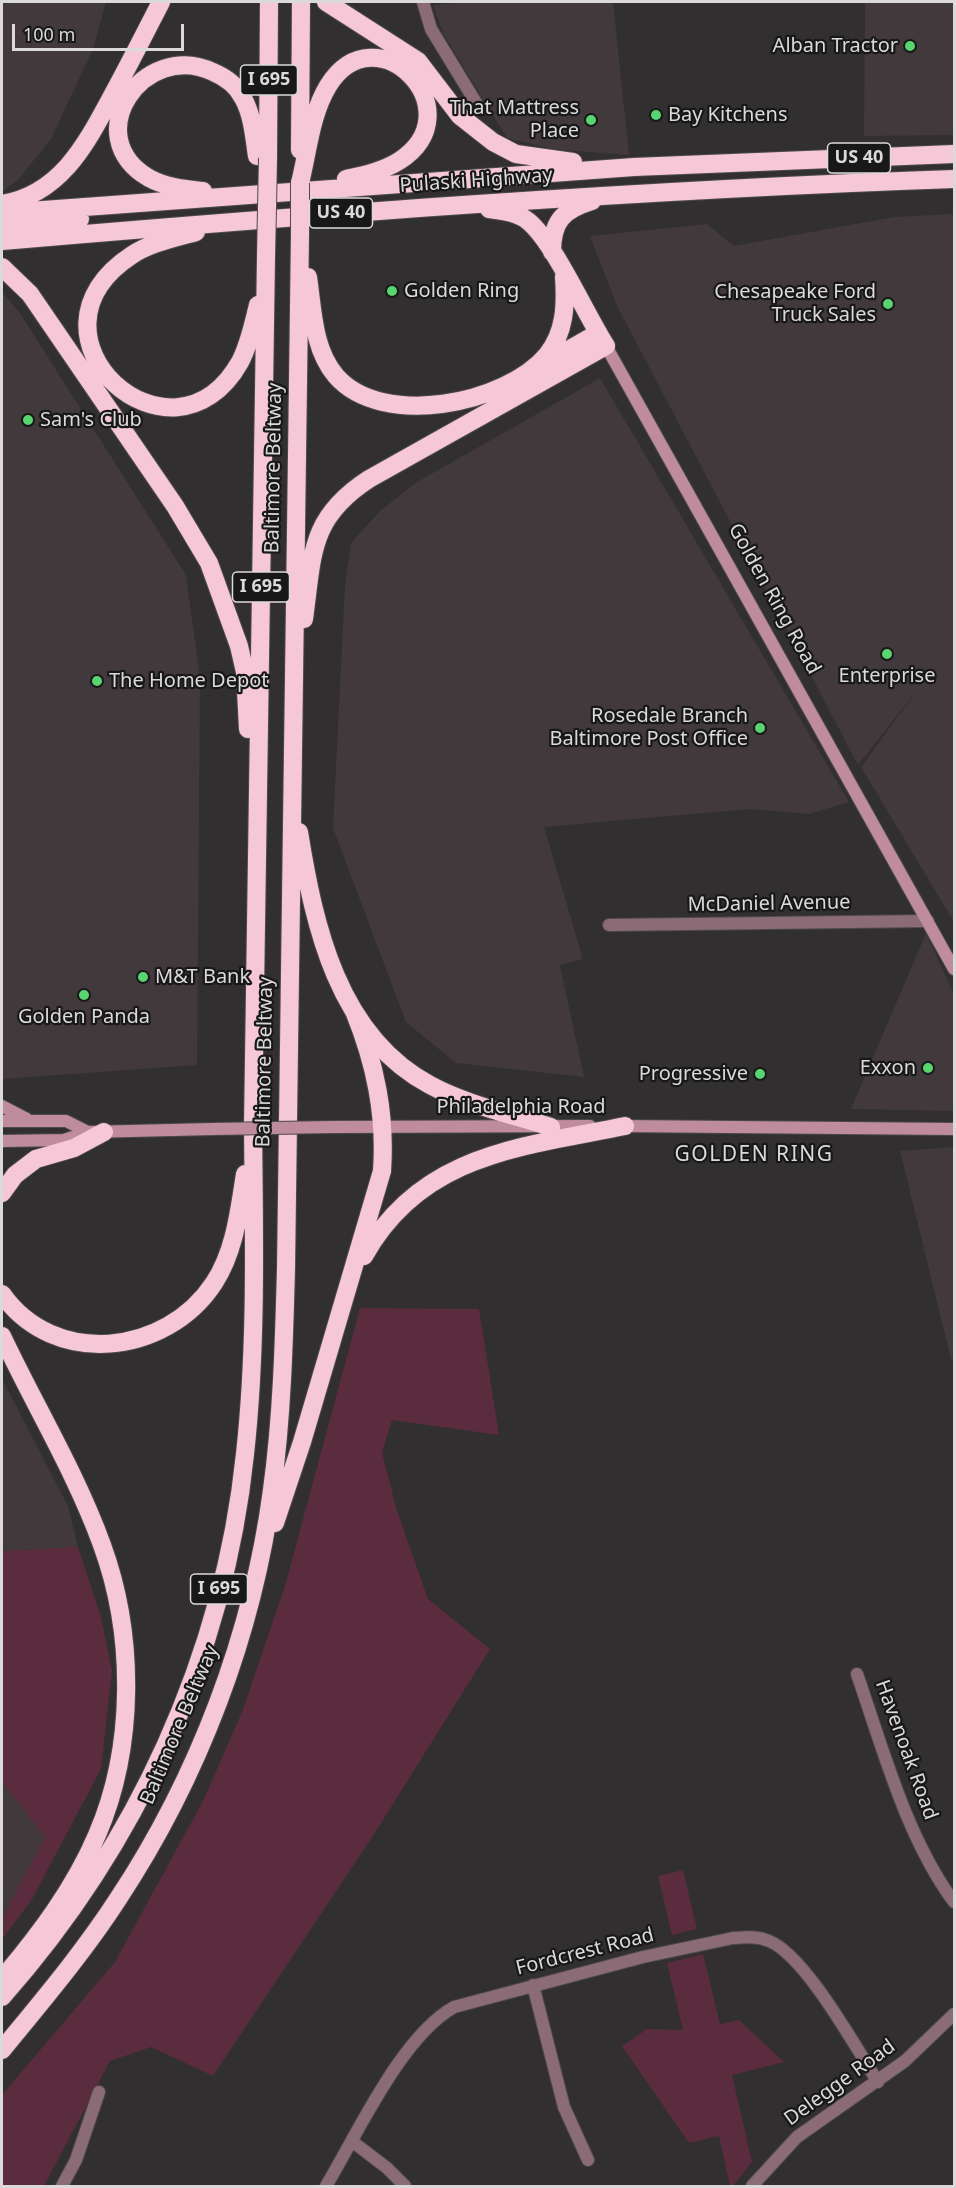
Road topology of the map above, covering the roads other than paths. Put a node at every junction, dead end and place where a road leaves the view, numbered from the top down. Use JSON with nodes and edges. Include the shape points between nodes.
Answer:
{"nodes":[{"id":1,"x":160,"y":2,"type":"edge"},
{"id":2,"x":269,"y":2,"type":"edge"},
{"id":3,"x":302,"y":2,"type":"edge"},
{"id":4,"x":326,"y":2,"type":"edge"},
{"id":5,"x":423,"y":2,"type":"edge"},
{"id":6,"x":478,"y":106,"type":"dead end"},
{"id":7,"x":954,"y":154,"type":"edge"},
{"id":8,"x":304,"y":155,"type":"junction"},
{"id":9,"x":262,"y":157,"type":"junction"},
{"id":10,"x":634,"y":167,"type":"junction"},
{"id":11,"x":954,"y":179,"type":"edge"},
{"id":12,"x":295,"y":188,"type":"junction"},
{"id":13,"x":611,"y":194,"type":"junction"},
{"id":14,"x":236,"y":196,"type":"junction"},
{"id":15,"x":155,"y":202,"type":"junction"},
{"id":16,"x":2,"y":204,"type":"edge"},
{"id":17,"x":447,"y":205,"type":"junction"},
{"id":18,"x":2,"y":213,"type":"edge"},
{"id":19,"x":235,"y":221,"type":"junction"},
{"id":20,"x":2,"y":228,"type":"edge"},
{"id":21,"x":2,"y":241,"type":"edge"},
{"id":22,"x":301,"y":246,"type":"junction"},
{"id":23,"x":552,"y":252,"type":"junction"},
{"id":24,"x":266,"y":266,"type":"junction"},
{"id":25,"x":2,"y":267,"type":"edge"},
{"id":26,"x":564,"y":272,"type":"junction"},
{"id":27,"x":602,"y":340,"type":"junction"},
{"id":28,"x":531,"y":371,"type":"junction"},
{"id":29,"x":293,"y":701,"type":"junction"},
{"id":30,"x":291,"y":778,"type":"junction"},
{"id":31,"x":257,"y":874,"type":"junction"},
{"id":32,"x":928,"y":921,"type":"junction"},
{"id":33,"x":609,"y":925,"type":"dead end"},
{"id":34,"x":954,"y":969,"type":"edge"},
{"id":35,"x":354,"y":1011,"type":"junction"},
{"id":36,"x":2,"y":1106,"type":"edge"},
{"id":37,"x":2,"y":1121,"type":"edge"},
{"id":38,"x":31,"y":1121,"type":"junction"},
{"id":39,"x":253,"y":1125,"type":"junction"},
{"id":40,"x":551,"y":1126,"type":"junction"},
{"id":41,"x":625,"y":1126,"type":"junction"},
{"id":42,"x":382,"y":1127,"type":"junction"},
{"id":43,"x":954,"y":1129,"type":"edge"},
{"id":44,"x":96,"y":1132,"type":"junction"},
{"id":45,"x":2,"y":1141,"type":"edge"},
{"id":46,"x":2,"y":1193,"type":"edge"},
{"id":47,"x":346,"y":1290,"type":"junction"},
{"id":48,"x":2,"y":1294,"type":"edge"},
{"id":49,"x":2,"y":1336,"type":"edge"},
{"id":50,"x":261,"y":1555,"type":"junction"},
{"id":51,"x":857,"y":1674,"type":"dead end"},
{"id":52,"x":954,"y":1902,"type":"edge"},
{"id":53,"x":2,"y":1979,"type":"edge"},
{"id":54,"x":533,"y":1984,"type":"junction"},
{"id":55,"x":2,"y":1997,"type":"edge"},
{"id":56,"x":954,"y":2014,"type":"edge"},
{"id":57,"x":2,"y":2050,"type":"edge"},
{"id":58,"x":878,"y":2082,"type":"junction"},
{"id":59,"x":99,"y":2092,"type":"dead end"},
{"id":60,"x":353,"y":2142,"type":"junction"},
{"id":61,"x":588,"y":2160,"type":"dead end"},
{"id":62,"x":62,"y":2187,"type":"edge"},
{"id":63,"x":326,"y":2187,"type":"edge"},
{"id":64,"x":405,"y":2187,"type":"edge"},
{"id":65,"x":752,"y":2187,"type":"edge"}],
"edges":[{"from":1,"to":16,"type":"highway","via":[[101,118],[74,161],[37,193]]},
{"from":2,"to":9,"type":"highway","name":"Baltimore Beltway","number":"I 695"},
{"from":3,"to":8,"type":"highway","number":"I 695"},
{"from":4,"to":10,"type":"highway","via":[[418,62],[460,116],[492,142],[516,154],[546,160]]},
{"from":5,"to":6,"type":"street","via":[[435,37]]},
{"from":7,"to":10,"type":"highway","name":"Pulaski Highway","number":"US 40"},
{"from":8,"to":12,"type":"highway","name":"Baltimore Beltway"},
{"from":8,"to":12,"type":"highway","via":[[318,109],[340,71],[367,58],[391,61],[418,81],[427,108],[425,126],[408,154],[378,171]]},
{"from":9,"to":14,"type":"highway","via":[[243,97],[233,85],[203,67],[163,68],[145,78],[122,105],[118,133],[121,146],[127,158],[149,178],[181,188]]},
{"from":9,"to":24,"type":"highway","name":"Baltimore Beltway","number":"I 695","bridge":true},
{"from":10,"to":12,"type":"highway","name":"Pulaski Highway","number":"US 40"},
{"from":11,"to":13,"type":"highway","name":"Pulaski Highway","number":"US 40"},
{"from":12,"to":14,"type":"highway","name":"Pulaski Highway","number":"US 40"},
{"from":12,"to":22,"type":"highway","name":"Baltimore Beltway","number":"I 695","bridge":true},
{"from":13,"to":17,"type":"highway","name":"Pulaski Highway","number":"US 40"},
{"from":13,"to":23,"type":"highway","via":[[573,207],[556,224]]},
{"from":14,"to":15,"type":"highway","name":"Pulaski Highway","number":"US 40"},
{"from":15,"to":18,"type":"highway","name":"Pulaski Highway","number":"US 40"},
{"from":15,"to":20,"type":"highway","via":[[83,219]]},
{"from":17,"to":19,"type":"highway","name":"Pulaski Highway","number":"US 40"},
{"from":17,"to":23,"type":"highway","name":"Golden Ring Road","via":[[516,214],[528,221]]},
{"from":19,"to":21,"type":"highway","name":"Pulaski Highway","number":"US 40"},
{"from":19,"to":24,"type":"highway","via":[[149,247],[108,274],[89,308],[88,335],[98,367],[124,394],[150,405],[168,408],[201,399],[230,375],[246,350]]},
{"from":22,"to":28,"type":"highway","via":[[320,349],[336,376],[355,393],[392,405],[429,405],[488,392]]},
{"from":22,"to":29,"type":"highway","name":"Baltimore Beltway","number":"I 695"},
{"from":23,"to":26,"type":"highway","name":"Golden Ring Road"},
{"from":24,"to":31,"type":"highway","name":"Baltimore Beltway","number":"I 695"},
{"from":25,"to":31,"type":"highway","via":[[30,294],[169,496],[221,589],[245,672]]},
{"from":26,"to":27,"type":"highway","name":"Golden Ring Road"},
{"from":26,"to":28,"type":"highway","via":[[560,331],[548,354]]},
{"from":27,"to":28,"type":"highway"},
{"from":27,"to":29,"type":"highway","via":[[340,500],[317,534]]},
{"from":27,"to":32,"type":"main road","name":"Golden Ring Road"},
{"from":29,"to":30,"type":"highway","name":"Baltimore Beltway","number":"I 695"},
{"from":30,"to":35,"type":"highway","via":[[314,912],[332,965]]},
{"from":30,"to":50,"type":"highway","name":"Baltimore Beltway","number":"I 695","via":[[284,1367],[276,1461]]},
{"from":31,"to":39,"type":"highway","name":"Baltimore Beltway","number":"I 695"},
{"from":32,"to":33,"type":"street","name":"McDaniel Avenue"},
{"from":32,"to":34,"type":"main road","name":"Golden Ring Road"},
{"from":35,"to":40,"type":"highway","via":[[387,1053],[429,1084],[463,1100]]},
{"from":35,"to":42,"type":"highway","via":[[375,1070]]},
{"from":36,"to":38,"type":"main road"},
{"from":37,"to":38,"type":"main road","name":"Philadelphia Road"},
{"from":38,"to":44,"type":"main road","name":"Philadelphia Road","via":[[66,1121]]},
{"from":39,"to":48,"type":"highway","via":[[229,1251],[208,1291],[178,1321],[134,1341],[75,1342],[38,1329],[16,1313]]},
{"from":39,"to":55,"type":"highway","name":"Baltimore Beltway","number":"I 695","via":[[254,1263],[247,1433],[227,1560],[208,1631],[167,1741],[120,1836],[62,1925]]},
{"from":40,"to":41,"type":"main road","name":"Philadelphia Road"},
{"from":40,"to":42,"type":"main road","name":"Philadelphia Road"},
{"from":41,"to":43,"type":"main road","name":"Philadelphia Road"},
{"from":41,"to":47,"type":"highway","via":[[505,1149],[457,1167],[398,1211],[371,1245]]},
{"from":42,"to":44,"type":"main road","name":"Philadelphia Road","bridge":true},
{"from":42,"to":47,"type":"highway","via":[[382,1171]]},
{"from":44,"to":45,"type":"main road","name":"Philadelphia Road","via":[[64,1140]]},
{"from":44,"to":46,"type":"highway","via":[[74,1148],[36,1159],[15,1175]]},
{"from":47,"to":50,"type":"highway","via":[[287,1491]]},
{"from":49,"to":53,"type":"highway","via":[[103,1547],[118,1605],[125,1692],[117,1767],[97,1835],[52,1917]]},
{"from":50,"to":57,"type":"highway","name":"Baltimore Beltway","number":"I 695","via":[[235,1653],[214,1711],[162,1824],[119,1899]]},
{"from":51,"to":52,"type":"street","name":"Havenoak Road","via":[[911,1824]]},
{"from":54,"to":58,"type":"street","name":"Fordcrest Road","via":[[733,1938],[759,1938],[778,1946],[797,1963]]},
{"from":54,"to":60,"type":"street","name":"Fordcrest Road","via":[[454,2007],[434,2020],[405,2053]]},
{"from":54,"to":61,"type":"street","via":[[564,2107]]},
{"from":56,"to":58,"type":"street","name":"Delegge Road","via":[[921,2048]]},
{"from":58,"to":65,"type":"street","name":"Delegge Road","via":[[797,2137]]},
{"from":59,"to":62,"type":"street","via":[[76,2160]]},
{"from":60,"to":63,"type":"street","name":"Fordcrest Road"},
{"from":60,"to":64,"type":"street"}]}
